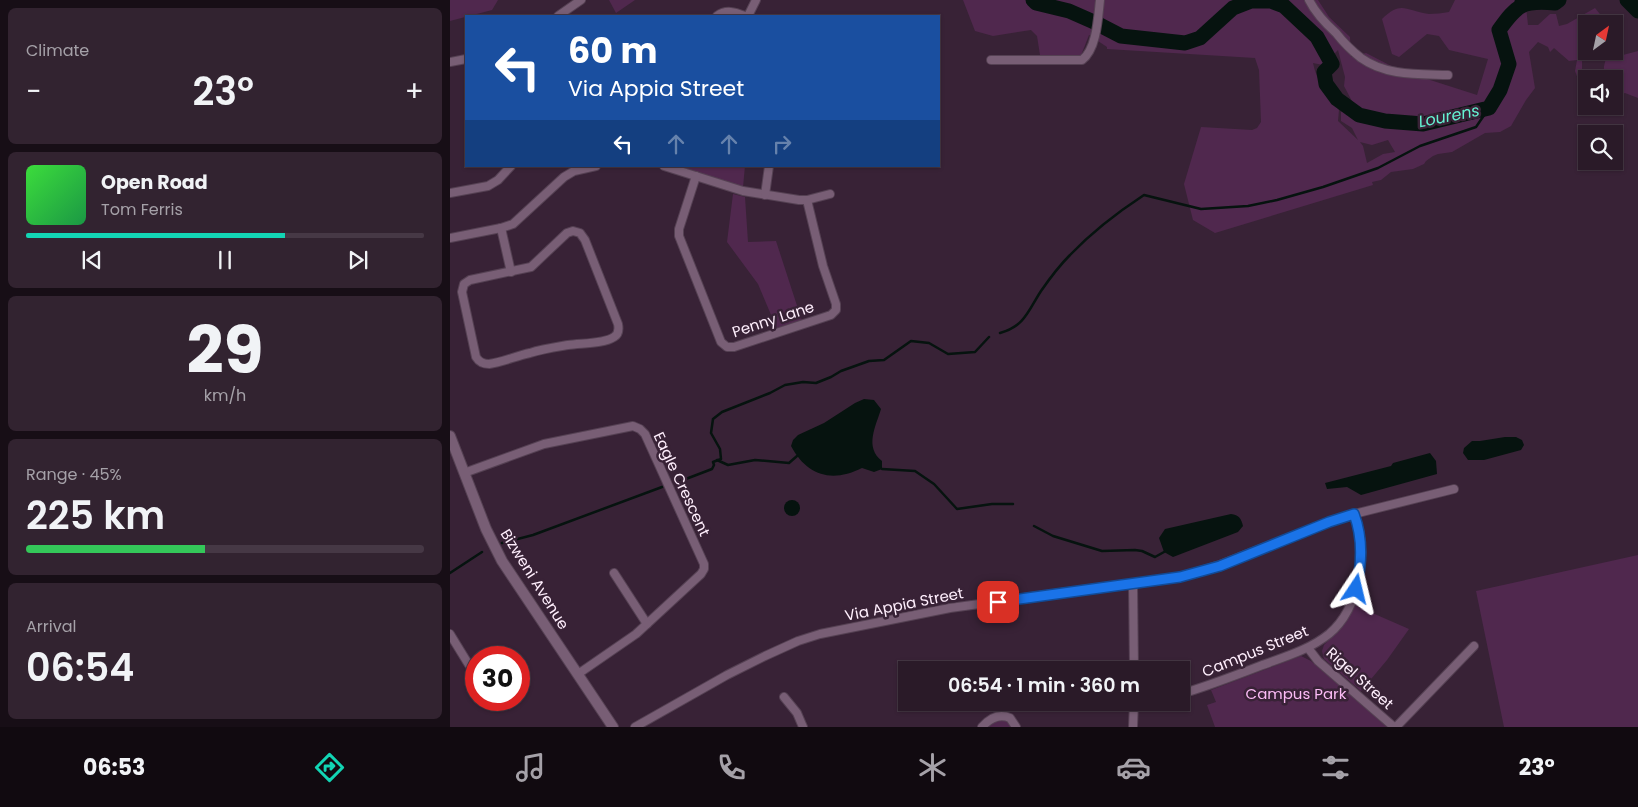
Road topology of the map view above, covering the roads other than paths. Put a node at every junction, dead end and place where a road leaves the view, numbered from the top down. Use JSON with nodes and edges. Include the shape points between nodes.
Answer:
{"nodes":[{"id":1,"x":581,"y":0,"type":"edge"},
{"id":2,"x":756,"y":0,"type":"edge"},
{"id":3,"x":1100,"y":0,"type":"edge"},
{"id":4,"x":1309,"y":0,"type":"edge"},
{"id":5,"x":559,"y":15,"type":"edge"},
{"id":6,"x":719,"y":15,"type":"edge"},
{"id":7,"x":743,"y":15,"type":"edge"},
{"id":8,"x":747,"y":15,"type":"edge"},
{"id":9,"x":465,"y":59,"type":"edge"},
{"id":10,"x":991,"y":60,"type":"dead end"},
{"id":11,"x":450,"y":62,"type":"edge"},
{"id":12,"x":1448,"y":75,"type":"dead end"},
{"id":13,"x":511,"y":167,"type":"edge"},
{"id":14,"x":592,"y":167,"type":"edge"},
{"id":15,"x":667,"y":167,"type":"edge"},
{"id":16,"x":769,"y":167,"type":"edge"},
{"id":17,"x":696,"y":176,"type":"junction"},
{"id":18,"x":450,"y":193,"type":"edge"},
{"id":19,"x":830,"y":194,"type":"dead end"},
{"id":20,"x":765,"y":195,"type":"junction"},
{"id":21,"x":807,"y":200,"type":"junction"},
{"id":22,"x":501,"y":228,"type":"junction"},
{"id":23,"x":450,"y":238,"type":"edge"},
{"id":24,"x":512,"y":272,"type":"junction"},
{"id":25,"x":450,"y":436,"type":"edge"},
{"id":26,"x":464,"y":472,"type":"junction"},
{"id":27,"x":1454,"y":489,"type":"dead end"},
{"id":28,"x":1354,"y":514,"type":"junction"},
{"id":29,"x":614,"y":573,"type":"dead end"},
{"id":30,"x":1133,"y":584,"type":"junction"},
{"id":31,"x":647,"y":624,"type":"junction"},
{"id":32,"x":450,"y":634,"type":"edge"},
{"id":33,"x":1474,"y":646,"type":"dead end"},
{"id":34,"x":1308,"y":648,"type":"junction"},
{"id":35,"x":465,"y":658,"type":"edge"},
{"id":36,"x":1134,"y":661,"type":"edge"},
{"id":37,"x":578,"y":674,"type":"junction"},
{"id":38,"x":1190,"y":691,"type":"edge"},
{"id":39,"x":784,"y":697,"type":"dead end"},
{"id":40,"x":1136,"y":711,"type":"edge"},
{"id":41,"x":614,"y":727,"type":"edge"},
{"id":42,"x":635,"y":727,"type":"edge"},
{"id":43,"x":803,"y":727,"type":"edge"},
{"id":44,"x":982,"y":727,"type":"edge"},
{"id":45,"x":1016,"y":727,"type":"edge"},
{"id":46,"x":1133,"y":727,"type":"edge"},
{"id":47,"x":1395,"y":727,"type":"edge"}],
"edges":[{"from":1,"to":5,"type":"street"},
{"from":2,"to":8,"type":"street"},
{"from":3,"to":10,"type":"street","via":[[1091,48],[1082,60]]},
{"from":4,"to":12,"type":"street","via":[[1361,58],[1380,68],[1402,73]]},
{"from":6,"to":7,"type":"street","via":[[726,12]]},
{"from":9,"to":11,"type":"street"},
{"from":13,"to":18,"type":"street","via":[[488,186]]},
{"from":14,"to":22,"type":"street","via":[[564,176],[517,221]]},
{"from":15,"to":17,"type":"street"},
{"from":16,"to":20,"type":"street"},
{"from":17,"to":20,"type":"street"},
{"from":17,"to":21,"type":"street","name":"Penny Lane","via":[[679,236],[721,342],[727,347],[830,315],[836,310]]},
{"from":19,"to":21,"type":"street"},
{"from":20,"to":21,"type":"street"},
{"from":22,"to":23,"type":"street"},
{"from":22,"to":24,"type":"street"},
{"from":24,"to":24,"type":"street","via":[[470,280],[463,287],[476,357],[482,363],[604,341],[617,335],[618,324],[580,233],[567,233],[534,265]]},
{"from":25,"to":26,"type":"street","name":"Bizweni Avenue"},
{"from":26,"to":31,"type":"street","name":"Eagle Crescent","via":[[544,444],[630,427],[643,431],[704,566],[701,574]]},
{"from":26,"to":37,"type":"street","name":"Bizweni Avenue","via":[[499,555]]},
{"from":27,"to":28,"type":"street","name":"Via Appia Street"},
{"from":28,"to":30,"type":"street","name":"Via Appia Street","via":[[1202,572]]},
{"from":28,"to":34,"type":"street","name":"Campus Street","via":[[1361,546],[1356,589],[1338,624]]},
{"from":29,"to":31,"type":"street"},
{"from":30,"to":36,"type":"street"},
{"from":30,"to":42,"type":"street","name":"Via Appia Street","via":[[950,608],[820,634],[765,656]]},
{"from":31,"to":37,"type":"street","name":"Eagle Crescent"},
{"from":32,"to":35,"type":"street"},
{"from":33,"to":47,"type":"street"},
{"from":34,"to":38,"type":"street","name":"Campus Street"},
{"from":34,"to":47,"type":"street","name":"Rigel Street","via":[[1318,661]]},
{"from":37,"to":41,"type":"street","name":"Bizweni Avenue"},
{"from":39,"to":43,"type":"street","via":[[798,713]]},
{"from":40,"to":46,"type":"street"},
{"from":44,"to":45,"type":"street","via":[[992,718],[1001,716],[1010,718]]}]}
